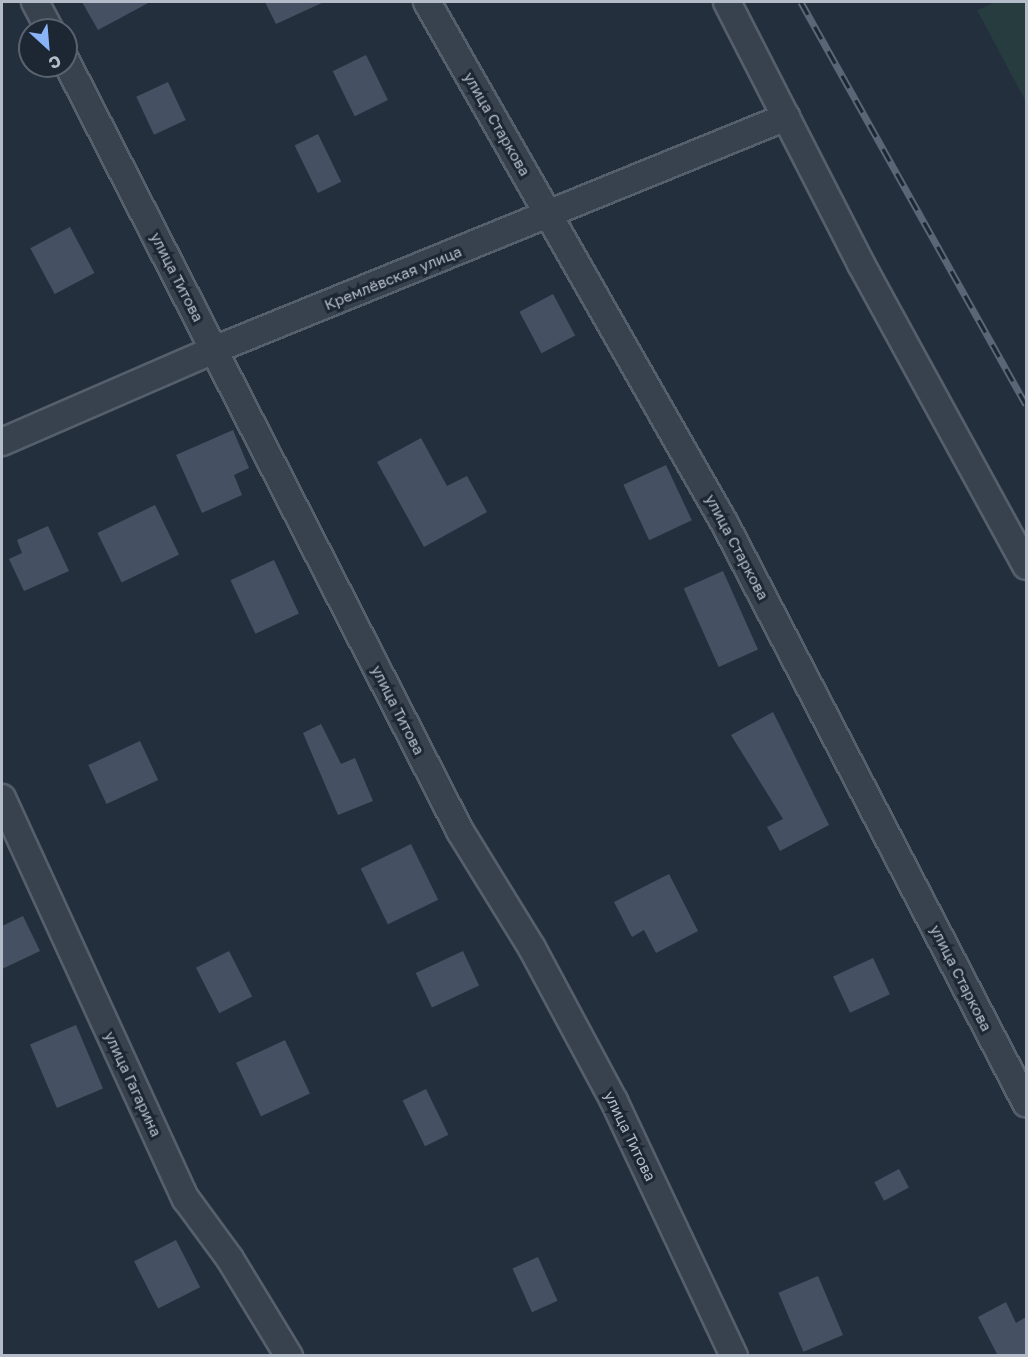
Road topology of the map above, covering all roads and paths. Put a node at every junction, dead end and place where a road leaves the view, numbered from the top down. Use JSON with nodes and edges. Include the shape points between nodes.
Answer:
{"nodes":[{"id":1,"x":35,"y":2,"type":"edge"},
{"id":2,"x":427,"y":2,"type":"edge"},
{"id":3,"x":727,"y":2,"type":"edge"},
{"id":4,"x":44,"y":18,"type":"edge"},
{"id":5,"x":75,"y":78,"type":"edge"},
{"id":6,"x":786,"y":117,"type":"junction"},
{"id":7,"x":549,"y":215,"type":"junction"},
{"id":8,"x":214,"y":350,"type":"junction"},
{"id":9,"x":2,"y":442,"type":"edge"},
{"id":10,"x":1026,"y":566,"type":"edge"},
{"id":11,"x":2,"y":798,"type":"edge"},
{"id":12,"x":1026,"y":1103,"type":"edge"},
{"id":13,"x":289,"y":1356,"type":"edge"},
{"id":14,"x":734,"y":1356,"type":"edge"}],
"edges":[{"from":1,"to":4,"type":"street"},
{"from":2,"to":7,"type":"street","name":"улица Старкова"},
{"from":3,"to":6,"type":"street"},
{"from":5,"to":8,"type":"street","name":"улица Титова"},
{"from":6,"to":7,"type":"street","name":"Кремлёвская улица"},
{"from":6,"to":10,"type":"street","via":[[956,443]]},
{"from":7,"to":8,"type":"street","name":"Кремлёвская улица"},
{"from":7,"to":12,"type":"street","name":"улица Старкова","via":[[725,524]]},
{"from":8,"to":9,"type":"street","name":"Кремлёвская улица"},
{"from":8,"to":14,"type":"street","name":"улица Титова","via":[[460,831],[532,948],[614,1101]]},
{"from":11,"to":13,"type":"street","name":"улица Гагарина","via":[[186,1199],[236,1268]]}]}
